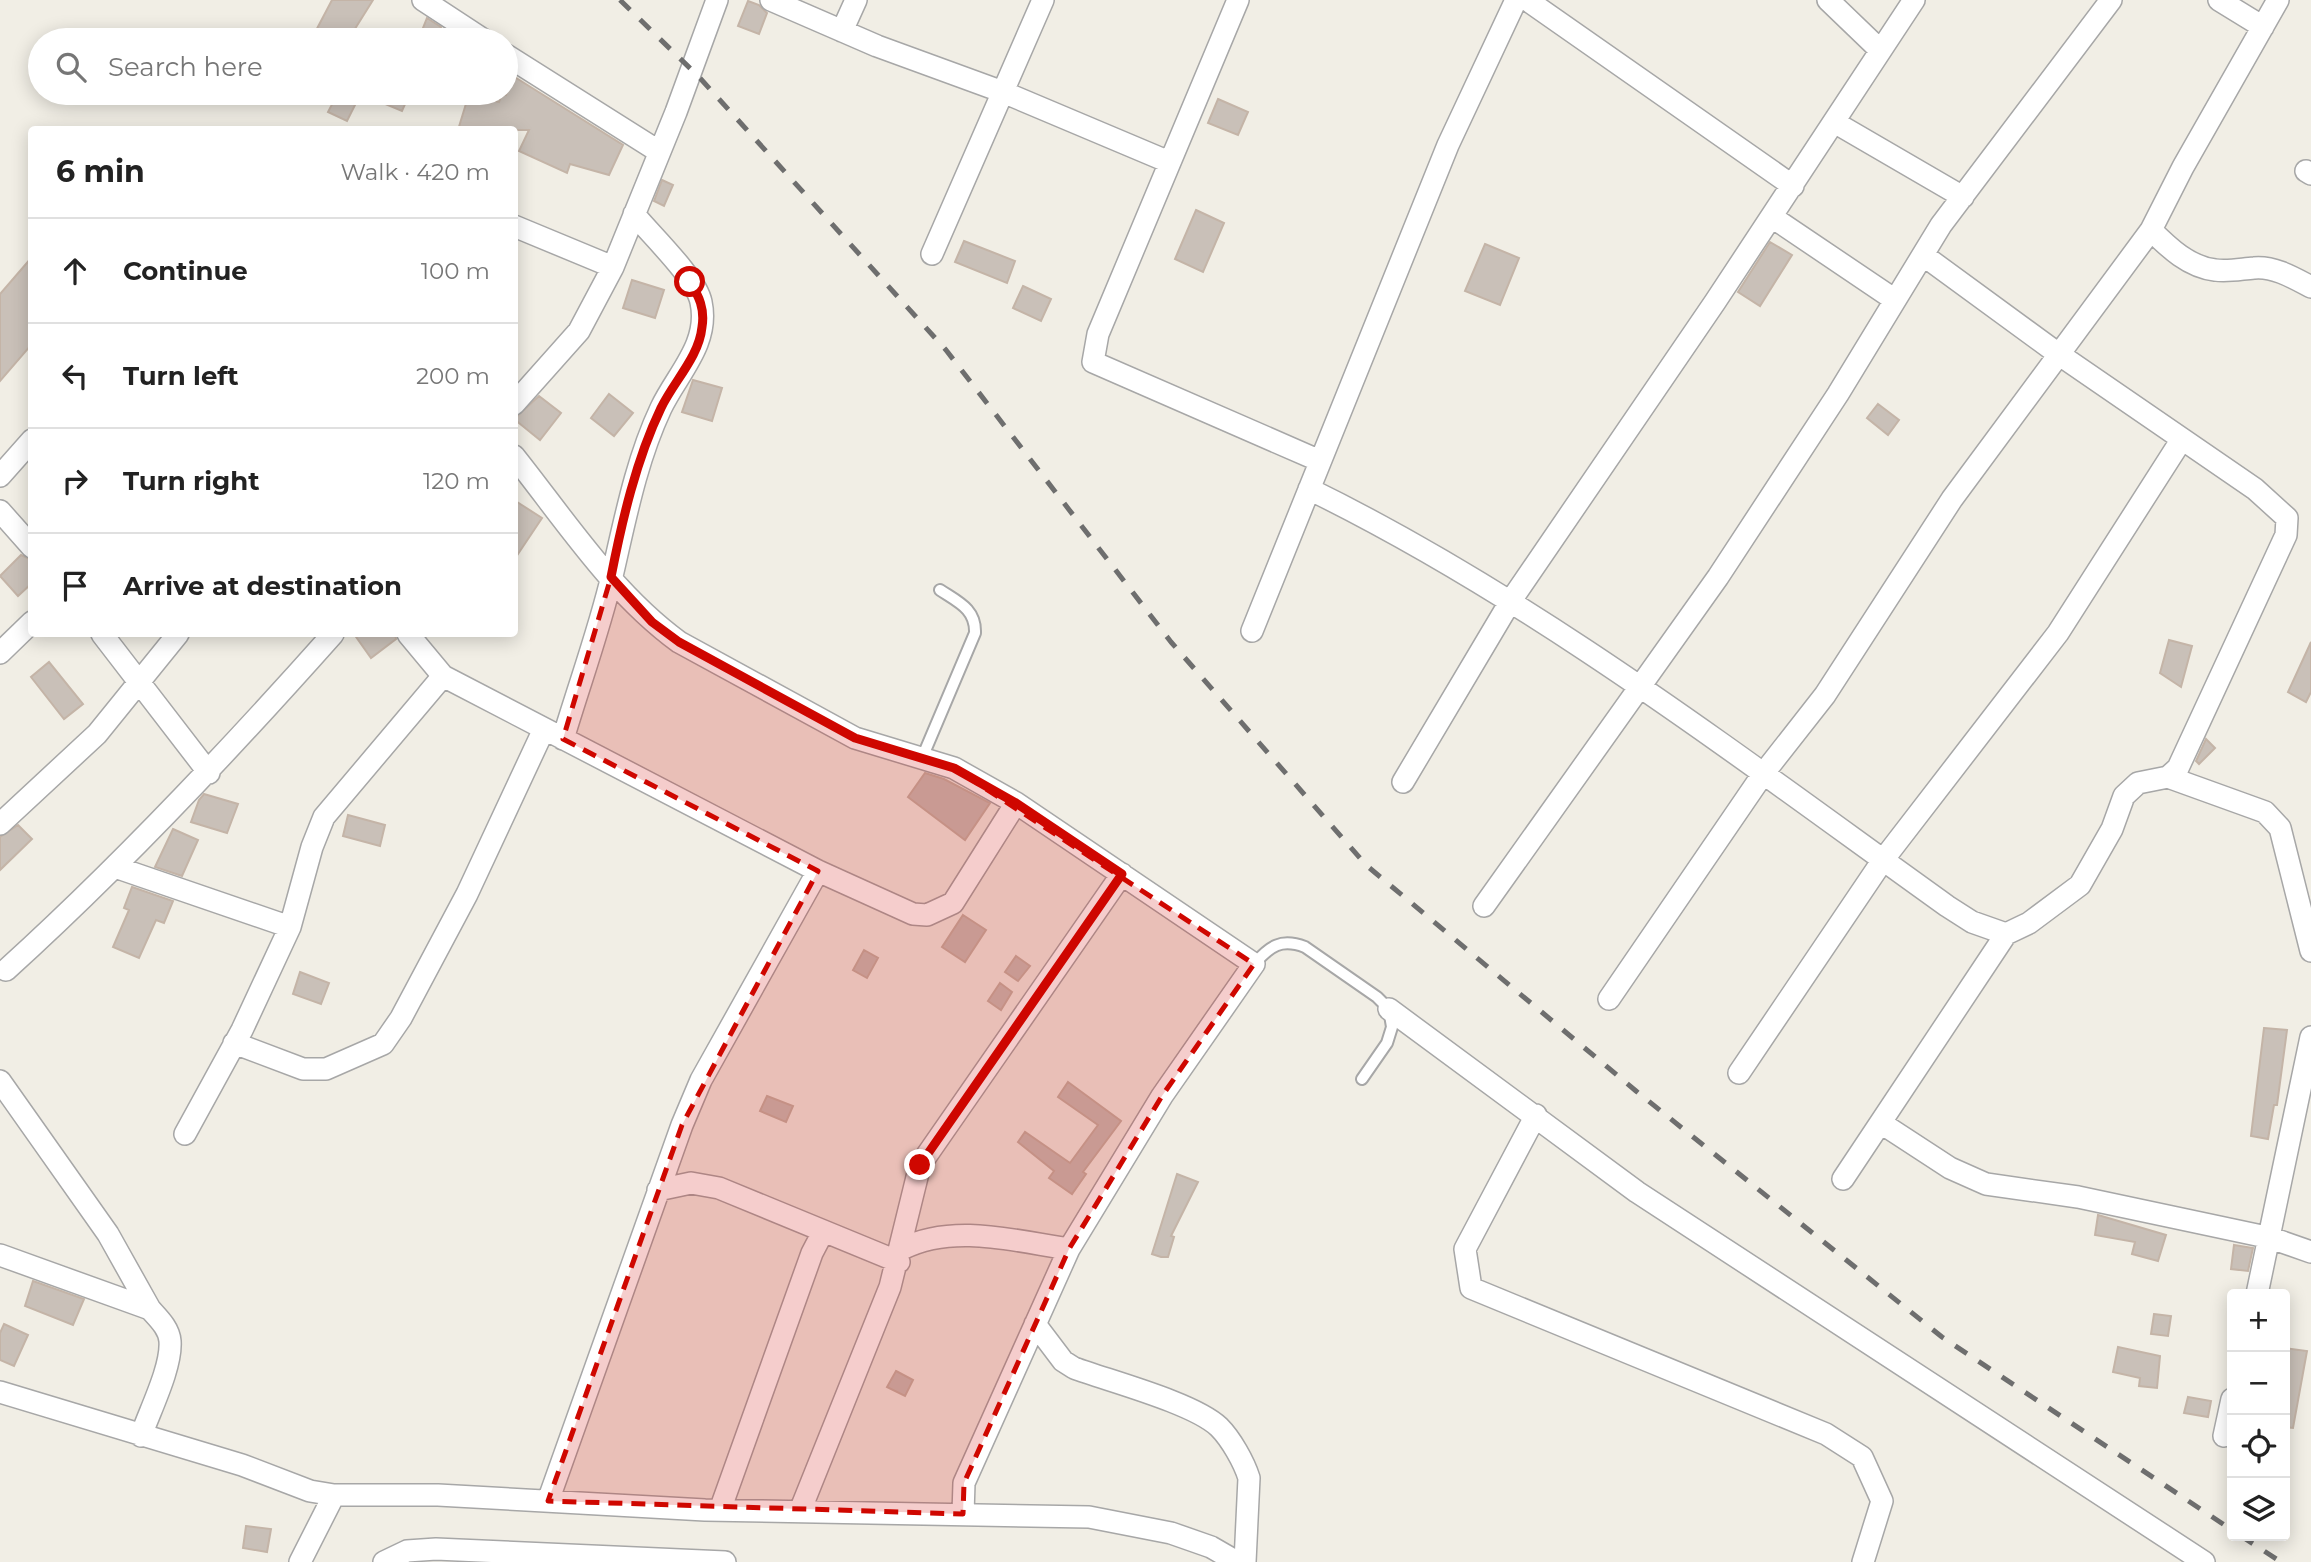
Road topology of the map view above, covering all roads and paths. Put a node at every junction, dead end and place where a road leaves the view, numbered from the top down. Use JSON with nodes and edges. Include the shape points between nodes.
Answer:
{"nodes":[{"id":1,"x":423,"y":0,"type":"edge"},
{"id":2,"x":717,"y":0,"type":"edge"},
{"id":3,"x":771,"y":0,"type":"edge"},
{"id":4,"x":856,"y":0,"type":"edge"},
{"id":5,"x":1043,"y":0,"type":"edge"},
{"id":6,"x":1238,"y":0,"type":"edge"},
{"id":7,"x":1516,"y":0,"type":"edge"},
{"id":8,"x":1527,"y":0,"type":"edge"},
{"id":9,"x":1828,"y":0,"type":"edge"},
{"id":10,"x":1914,"y":0,"type":"edge"},
{"id":11,"x":2112,"y":0,"type":"edge"},
{"id":12,"x":2219,"y":0,"type":"edge"},
{"id":13,"x":2278,"y":0,"type":"edge"},
{"id":14,"x":2263,"y":27,"type":"junction"},
{"id":15,"x":466,"y":28,"type":"edge"},
{"id":16,"x":842,"y":31,"type":"junction"},
{"id":17,"x":1880,"y":50,"type":"junction"},
{"id":18,"x":518,"y":63,"type":"edge"},
{"id":19,"x":1003,"y":92,"type":"junction"},
{"id":20,"x":1834,"y":122,"type":"junction"},
{"id":21,"x":658,"y":151,"type":"junction"},
{"id":22,"x":1169,"y":162,"type":"junction"},
{"id":23,"x":1793,"y":186,"type":"junction"},
{"id":24,"x":1962,"y":197,"type":"junction"},
{"id":25,"x":634,"y":214,"type":"junction"},
{"id":26,"x":1772,"y":217,"type":"junction"},
{"id":27,"x":2151,"y":230,"type":"junction"},
{"id":28,"x":518,"y":233,"type":"edge"},
{"id":29,"x":932,"y":254,"type":"dead end"},
{"id":30,"x":1923,"y":256,"type":"junction"},
{"id":31,"x":613,"y":267,"type":"junction"},
{"id":32,"x":2311,"y":288,"type":"edge"},
{"id":33,"x":1895,"y":300,"type":"junction"},
{"id":34,"x":2057,"y":353,"type":"junction"},
{"id":35,"x":518,"y":400,"type":"edge"},
{"id":36,"x":2182,"y":439,"type":"junction"},
{"id":37,"x":28,"y":444,"type":"edge"},
{"id":38,"x":518,"y":461,"type":"edge"},
{"id":39,"x":1320,"y":461,"type":"junction"},
{"id":40,"x":0,"y":476,"type":"edge"},
{"id":41,"x":1308,"y":489,"type":"junction"},
{"id":42,"x":0,"y":511,"type":"edge"},
{"id":43,"x":28,"y":542,"type":"edge"},
{"id":44,"x":611,"y":577,"type":"junction"},
{"id":45,"x":940,"y":590,"type":"dead end"},
{"id":46,"x":1510,"y":601,"type":"junction"},
{"id":47,"x":28,"y":626,"type":"edge"},
{"id":48,"x":1252,"y":631,"type":"dead end"},
{"id":49,"x":104,"y":637,"type":"edge"},
{"id":50,"x":176,"y":637,"type":"edge"},
{"id":51,"x":330,"y":637,"type":"edge"},
{"id":52,"x":410,"y":637,"type":"edge"},
{"id":53,"x":0,"y":653,"type":"edge"},
{"id":54,"x":443,"y":676,"type":"junction"},
{"id":55,"x":139,"y":681,"type":"junction"},
{"id":56,"x":1637,"y":688,"type":"junction"},
{"id":57,"x":544,"y":729,"type":"junction"},
{"id":58,"x":563,"y":739,"type":"junction"},
{"id":59,"x":922,"y":758,"type":"junction"},
{"id":60,"x":209,"y":772,"type":"junction"},
{"id":61,"x":1763,"y":774,"type":"junction"},
{"id":62,"x":2168,"y":777,"type":"junction"},
{"id":63,"x":1403,"y":782,"type":"dead end"},
{"id":64,"x":1016,"y":803,"type":"junction"},
{"id":65,"x":0,"y":824,"type":"edge"},
{"id":66,"x":1883,"y":860,"type":"junction"},
{"id":67,"x":115,"y":867,"type":"junction"},
{"id":68,"x":817,"y":871,"type":"junction"},
{"id":69,"x":1122,"y":874,"type":"junction"},
{"id":70,"x":1484,"y":906,"type":"dead end"},
{"id":71,"x":2304,"y":906,"type":"edge"},
{"id":72,"x":290,"y":927,"type":"junction"},
{"id":73,"x":2006,"y":934,"type":"junction"},
{"id":74,"x":2311,"y":951,"type":"edge"},
{"id":75,"x":1254,"y":964,"type":"junction"},
{"id":76,"x":6,"y":970,"type":"dead end"},
{"id":77,"x":1609,"y":999,"type":"dead end"},
{"id":78,"x":1389,"y":1009,"type":"junction"},
{"id":79,"x":2311,"y":1037,"type":"edge"},
{"id":80,"x":234,"y":1043,"type":"junction"},
{"id":81,"x":1739,"y":1073,"type":"dead end"},
{"id":82,"x":1362,"y":1079,"type":"dead end"},
{"id":83,"x":0,"y":1081,"type":"edge"},
{"id":84,"x":1536,"y":1115,"type":"junction"},
{"id":85,"x":1881,"y":1123,"type":"junction"},
{"id":86,"x":185,"y":1134,"type":"dead end"},
{"id":87,"x":1843,"y":1179,"type":"dead end"},
{"id":88,"x":658,"y":1190,"type":"junction"},
{"id":89,"x":823,"y":1232,"type":"junction"},
{"id":90,"x":2271,"y":1238,"type":"junction"},
{"id":91,"x":1069,"y":1249,"type":"junction"},
{"id":92,"x":2311,"y":1252,"type":"edge"},
{"id":93,"x":0,"y":1255,"type":"edge"},
{"id":94,"x":900,"y":1255,"type":"junction"},
{"id":95,"x":2258,"y":1289,"type":"edge"},
{"id":96,"x":150,"y":1309,"type":"junction"},
{"id":97,"x":1035,"y":1324,"type":"junction"},
{"id":98,"x":0,"y":1392,"type":"edge"},
{"id":99,"x":2229,"y":1415,"type":"edge"},
{"id":100,"x":141,"y":1436,"type":"junction"},
{"id":101,"x":2224,"y":1436,"type":"dead end"},
{"id":102,"x":334,"y":1495,"type":"junction"},
{"id":103,"x":548,"y":1501,"type":"junction"},
{"id":104,"x":720,"y":1510,"type":"junction"},
{"id":105,"x":800,"y":1511,"type":"junction"},
{"id":106,"x":963,"y":1514,"type":"junction"},
{"id":107,"x":300,"y":1562,"type":"edge"},
{"id":108,"x":384,"y":1562,"type":"edge"},
{"id":109,"x":725,"y":1562,"type":"edge"},
{"id":110,"x":1237,"y":1562,"type":"edge"},
{"id":111,"x":1245,"y":1562,"type":"edge"},
{"id":112,"x":1863,"y":1562,"type":"edge"},
{"id":113,"x":2204,"y":1562,"type":"edge"}],
"edges":[{"from":1,"to":15,"type":"street"},
{"from":2,"to":21,"type":"street"},
{"from":3,"to":16,"type":"street"},
{"from":4,"to":16,"type":"street"},
{"from":5,"to":19,"type":"street"},
{"from":6,"to":22,"type":"street"},
{"from":7,"to":39,"type":"street","via":[[1448,145]]},
{"from":8,"to":23,"type":"street"},
{"from":9,"to":17,"type":"street"},
{"from":10,"to":17,"type":"street"},
{"from":11,"to":24,"type":"street"},
{"from":12,"to":14,"type":"street"},
{"from":13,"to":14,"type":"street"},
{"from":14,"to":27,"type":"street"},
{"from":16,"to":19,"type":"street"},
{"from":17,"to":20,"type":"street"},
{"from":18,"to":21,"type":"street"},
{"from":19,"to":22,"type":"street"},
{"from":19,"to":29,"type":"street"},
{"from":20,"to":23,"type":"street"},
{"from":20,"to":24,"type":"street"},
{"from":21,"to":25,"type":"street"},
{"from":22,"to":39,"type":"street","via":[[1098,334],[1093,362]]},
{"from":23,"to":26,"type":"street"},
{"from":24,"to":30,"type":"street"},
{"from":25,"to":31,"type":"street"},
{"from":25,"to":44,"type":"street","via":[[690,282],[701,301],[702,327],[694,355],[661,409],[623,518]]},
{"from":26,"to":33,"type":"street"},
{"from":26,"to":46,"type":"street"},
{"from":27,"to":32,"type":"street","via":[[2175,254],[2214,271],[2256,267]]},
{"from":27,"to":34,"type":"street"},
{"from":28,"to":31,"type":"street"},
{"from":30,"to":33,"type":"street"},
{"from":30,"to":34,"type":"street"},
{"from":31,"to":35,"type":"street","via":[[579,331]]},
{"from":33,"to":56,"type":"street","via":[[1718,576]]},
{"from":34,"to":36,"type":"street"},
{"from":34,"to":61,"type":"street","via":[[1952,499],[1825,695]]},
{"from":36,"to":62,"type":"street","via":[[2265,496],[2287,518],[2286,535],[2178,768]]},
{"from":36,"to":66,"type":"street","via":[[2058,633]]},
{"from":37,"to":40,"type":"street"},
{"from":38,"to":44,"type":"street"},
{"from":39,"to":41,"type":"street"},
{"from":41,"to":46,"type":"street","via":[[1402,537]]},
{"from":41,"to":48,"type":"street"},
{"from":42,"to":43,"type":"street"},
{"from":44,"to":58,"type":"street"},
{"from":44,"to":59,"type":"street","via":[[652,622],[679,642],[855,738]]},
{"from":45,"to":59,"type":"lane","via":[[970,609],[975,633]]},
{"from":46,"to":56,"type":"street"},
{"from":46,"to":63,"type":"street"},
{"from":47,"to":53,"type":"street"},
{"from":49,"to":55,"type":"street"},
{"from":50,"to":55,"type":"street"},
{"from":51,"to":60,"type":"street"},
{"from":52,"to":54,"type":"street"},
{"from":54,"to":57,"type":"street"},
{"from":54,"to":72,"type":"street","via":[[324,817]]},
{"from":55,"to":60,"type":"street"},
{"from":55,"to":65,"type":"street","via":[[72,760]]},
{"from":56,"to":61,"type":"street"},
{"from":56,"to":70,"type":"street"},
{"from":57,"to":58,"type":"street"},
{"from":57,"to":80,"type":"street","via":[[462,904],[383,1044],[326,1069],[303,1069]]},
{"from":58,"to":68,"type":"street"},
{"from":59,"to":64,"type":"street","via":[[954,768]]},
{"from":60,"to":67,"type":"street"},
{"from":61,"to":66,"type":"street"},
{"from":61,"to":77,"type":"street"},
{"from":62,"to":71,"type":"street","via":[[2274,819]]},
{"from":62,"to":73,"type":"street","via":[[2138,783],[2131,789],[2080,885],[2029,923]]},
{"from":64,"to":68,"type":"street","via":[[953,903],[928,915],[913,915]]},
{"from":64,"to":69,"type":"street"},
{"from":66,"to":73,"type":"street","via":[[1972,922]]},
{"from":66,"to":81,"type":"street"},
{"from":67,"to":72,"type":"street"},
{"from":67,"to":76,"type":"street"},
{"from":68,"to":88,"type":"street","via":[[701,1080]]},
{"from":69,"to":75,"type":"street"},
{"from":69,"to":94,"type":"street","via":[[920,1165]]},
{"from":71,"to":74,"type":"street"},
{"from":72,"to":80,"type":"street"},
{"from":73,"to":85,"type":"street"},
{"from":75,"to":78,"type":"lane","via":[[1267,949],[1282,942],[1305,947]]},
{"from":75,"to":91,"type":"street","via":[[1161,1096]]},
{"from":78,"to":82,"type":"lane","via":[[1392,1027],[1387,1043]]},
{"from":78,"to":84,"type":"street"},
{"from":79,"to":90,"type":"street"},
{"from":80,"to":86,"type":"street"},
{"from":83,"to":96,"type":"street","via":[[108,1234]]},
{"from":84,"to":112,"type":"street","via":[[1465,1249],[1471,1288],[1826,1434],[1862,1457],[1882,1501]]},
{"from":84,"to":113,"type":"street","via":[[1637,1192]]},
{"from":85,"to":87,"type":"street"},
{"from":85,"to":90,"type":"street","via":[[1950,1168],[1986,1184],[2041,1190]]},
{"from":88,"to":89,"type":"street","via":[[704,1184]]},
{"from":88,"to":103,"type":"street"},
{"from":89,"to":94,"type":"street"},
{"from":89,"to":104,"type":"street"},
{"from":90,"to":92,"type":"street"},
{"from":90,"to":95,"type":"street"},
{"from":91,"to":94,"type":"street","via":[[970,1235],[923,1238]]},
{"from":91,"to":97,"type":"street"},
{"from":93,"to":96,"type":"street"},
{"from":94,"to":105,"type":"street"},
{"from":96,"to":100,"type":"street","via":[[164,1324],[170,1347]]},
{"from":97,"to":106,"type":"street","via":[[964,1483]]},
{"from":97,"to":111,"type":"street","via":[[1063,1361],[1074,1368],[1191,1410],[1219,1427],[1249,1478]]},
{"from":98,"to":100,"type":"street"},
{"from":99,"to":101,"type":"street"},
{"from":100,"to":102,"type":"street"},
{"from":102,"to":103,"type":"street"},
{"from":102,"to":107,"type":"street"},
{"from":103,"to":104,"type":"street"},
{"from":104,"to":105,"type":"street"},
{"from":105,"to":106,"type":"street"},
{"from":106,"to":110,"type":"street","via":[[1089,1517],[1131,1523],[1211,1547]]},
{"from":108,"to":109,"type":"street","via":[[407,1551],[436,1549]]}]}
